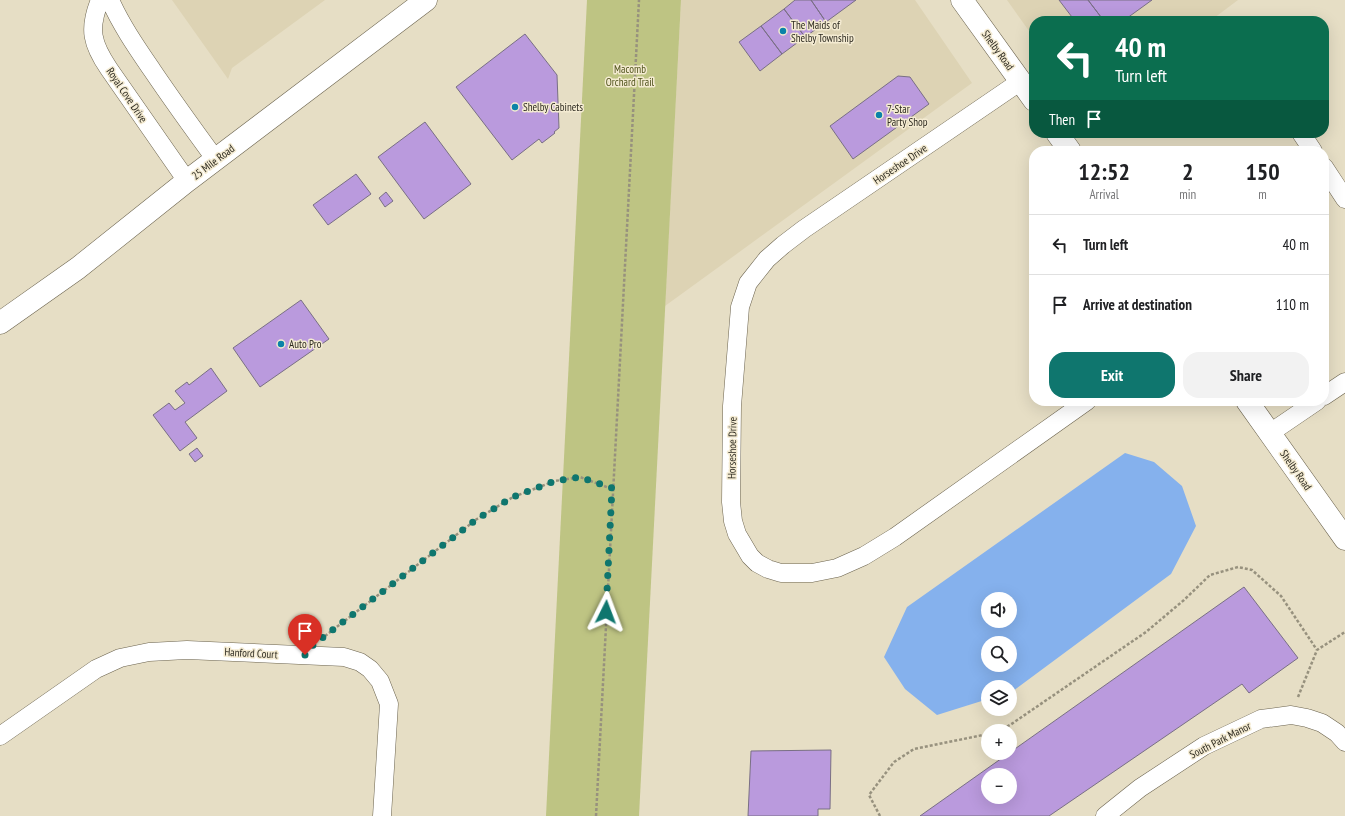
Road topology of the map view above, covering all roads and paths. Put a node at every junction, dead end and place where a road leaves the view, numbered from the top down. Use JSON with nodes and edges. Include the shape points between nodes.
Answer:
{"nodes":[{"id":1,"x":100,"y":0,"type":"edge"},
{"id":2,"x":110,"y":0,"type":"edge"},
{"id":3,"x":426,"y":0,"type":"edge"},
{"id":4,"x":639,"y":0,"type":"edge"},
{"id":5,"x":962,"y":0,"type":"edge"},
{"id":6,"x":1021,"y":81,"type":"junction"},
{"id":7,"x":1029,"y":93,"type":"edge"},
{"id":8,"x":216,"y":160,"type":"junction"},
{"id":9,"x":1329,"y":175,"type":"edge"},
{"id":10,"x":187,"y":181,"type":"junction"},
{"id":11,"x":1345,"y":199,"type":"edge"},
{"id":12,"x":0,"y":323,"type":"edge"},
{"id":13,"x":1345,"y":382,"type":"edge"},
{"id":14,"x":1329,"y":393,"type":"edge"},
{"id":15,"x":1080,"y":406,"type":"edge"},
{"id":16,"x":1251,"y":406,"type":"edge"},
{"id":17,"x":1310,"y":406,"type":"edge"},
{"id":18,"x":1270,"y":433,"type":"junction"},
{"id":19,"x":612,"y":488,"type":"junction"},
{"id":20,"x":1345,"y":539,"type":"edge"},
{"id":21,"x":1345,"y":632,"type":"edge"},
{"id":22,"x":1317,"y":650,"type":"junction"},
{"id":23,"x":305,"y":655,"type":"junction"},
{"id":24,"x":1291,"y":715,"type":"junction"},
{"id":25,"x":1011,"y":724,"type":"edge"},
{"id":26,"x":981,"y":735,"type":"edge"},
{"id":27,"x":0,"y":736,"type":"edge"},
{"id":28,"x":1345,"y":742,"type":"edge"},
{"id":29,"x":382,"y":816,"type":"edge"},
{"id":30,"x":596,"y":816,"type":"edge"},
{"id":31,"x":880,"y":816,"type":"edge"},
{"id":32,"x":1105,"y":816,"type":"edge"}],
"edges":[{"from":1,"to":10,"type":"street","name":"Royal Cove Drive","via":[[92,30],[98,51]]},
{"from":2,"to":8,"type":"street","via":[[138,50]]},
{"from":3,"to":8,"type":"street","name":"25 Mile Road"},
{"from":4,"to":19,"type":"path"},
{"from":5,"to":6,"type":"street","name":"Shelby Road"},
{"from":6,"to":7,"type":"street","name":"Shelby Road"},
{"from":6,"to":15,"type":"street","name":"Horseshoe Drive","via":[[804,230],[767,260],[748,283],[740,307],[732,406],[732,521],[750,556],[768,569],[781,573],[804,573],[836,568],[864,556],[895,537]]},
{"from":8,"to":10,"type":"street","name":"25 Mile Road"},
{"from":9,"to":11,"type":"street"},
{"from":10,"to":12,"type":"street","name":"25 Mile Road","via":[[78,268]]},
{"from":13,"to":14,"type":"street"},
{"from":16,"to":18,"type":"street","name":"Shelby Road"},
{"from":17,"to":18,"type":"street"},
{"from":18,"to":20,"type":"street","name":"Shelby Road"},
{"from":19,"to":23,"type":"path","via":[[580,477],[555,481],[513,497],[477,519],[313,645]]},
{"from":19,"to":30,"type":"path"},
{"from":21,"to":22,"type":"path"},
{"from":22,"to":24,"type":"path"},
{"from":22,"to":25,"type":"path","via":[[1281,596],[1252,570],[1238,567],[1210,575],[1146,632]]},
{"from":23,"to":27,"type":"street","name":"Hanford Court","via":[[187,650],[149,652],[120,658],[96,669]]},
{"from":23,"to":29,"type":"street","name":"Hanford Court","via":[[344,657],[360,662],[380,681],[389,704]]},
{"from":24,"to":28,"type":"street","name":"South Park Manor","via":[[1322,723],[1338,733]]},
{"from":24,"to":32,"type":"street","name":"South Park Manor","via":[[1261,719],[1204,746],[1140,788]]},
{"from":26,"to":31,"type":"path","via":[[914,749],[894,762],[869,794]]}]}
